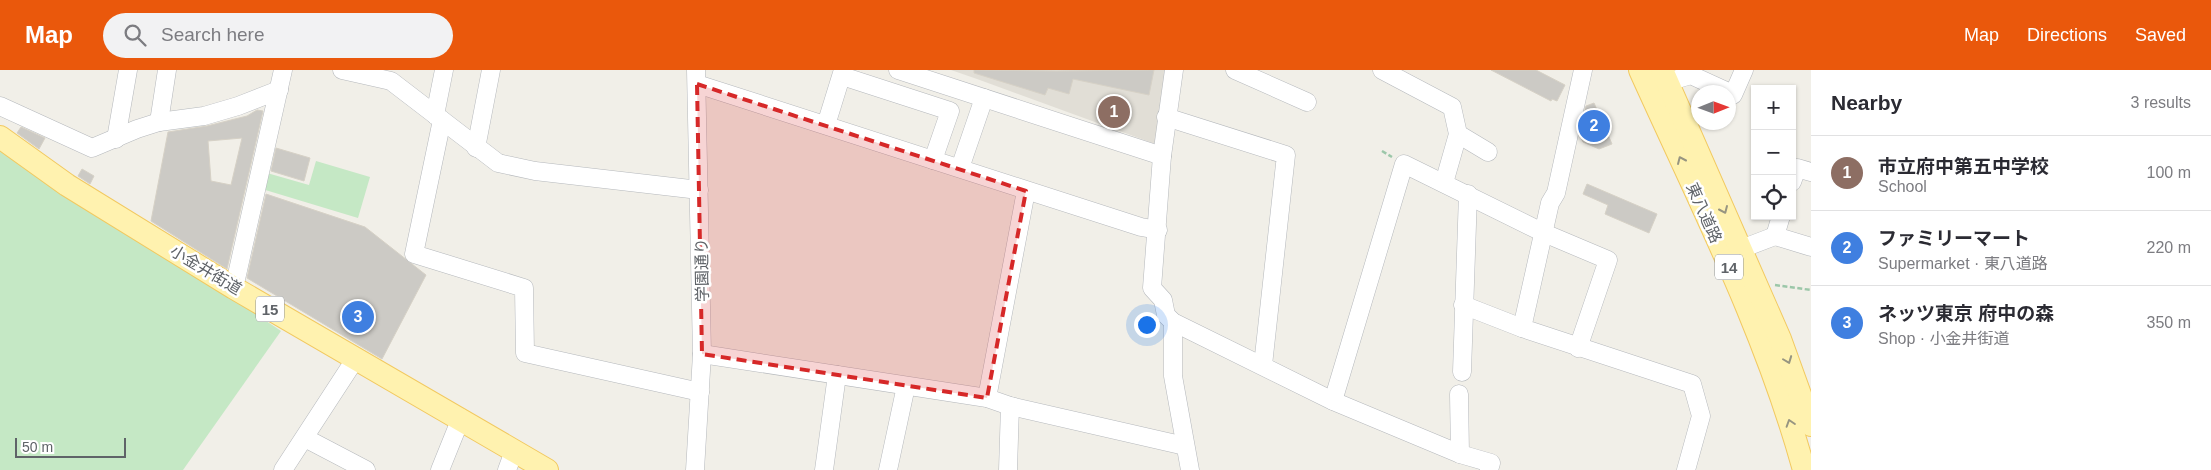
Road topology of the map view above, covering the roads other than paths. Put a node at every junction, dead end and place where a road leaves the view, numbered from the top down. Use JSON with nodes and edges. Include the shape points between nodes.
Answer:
{"nodes":[{"id":1,"x":128,"y":70,"type":"edge"},
{"id":2,"x":166,"y":70,"type":"edge"},
{"id":3,"x":283,"y":70,"type":"edge"},
{"id":4,"x":342,"y":70,"type":"edge"},
{"id":5,"x":444,"y":70,"type":"edge"},
{"id":6,"x":491,"y":70,"type":"edge"},
{"id":7,"x":1174,"y":70,"type":"edge"},
{"id":8,"x":1235,"y":70,"type":"edge"},
{"id":9,"x":1382,"y":70,"type":"edge"},
{"id":10,"x":1583,"y":70,"type":"edge"},
{"id":11,"x":1640,"y":70,"type":"edge"},
{"id":12,"x":1744,"y":70,"type":"edge"},
{"id":13,"x":903,"y":72,"type":"edge"},
{"id":14,"x":843,"y":73,"type":"edge"},
{"id":15,"x":1665,"y":76,"type":"edge"},
{"id":16,"x":696,"y":77,"type":"edge"},
{"id":17,"x":1712,"y":85,"type":"edge"},
{"id":18,"x":1736,"y":88,"type":"edge"},
{"id":19,"x":279,"y":90,"type":"junction"},
{"id":20,"x":901,"y":95,"type":"junction"},
{"id":21,"x":984,"y":98,"type":"junction"},
{"id":22,"x":1307,"y":102,"type":"dead end"},
{"id":23,"x":0,"y":106,"type":"edge"},
{"id":24,"x":438,"y":117,"type":"junction"},
{"id":25,"x":1166,"y":118,"type":"junction"},
{"id":26,"x":159,"y":122,"type":"junction"},
{"id":27,"x":826,"y":125,"type":"junction"},
{"id":28,"x":1458,"y":134,"type":"junction"},
{"id":29,"x":0,"y":137,"type":"edge"},
{"id":30,"x":116,"y":139,"type":"junction"},
{"id":31,"x":476,"y":148,"type":"junction"},
{"id":32,"x":1488,"y":152,"type":"dead end"},
{"id":33,"x":1162,"y":156,"type":"junction"},
{"id":34,"x":933,"y":160,"type":"junction"},
{"id":35,"x":960,"y":168,"type":"junction"},
{"id":36,"x":1811,"y":172,"type":"edge"},
{"id":37,"x":1794,"y":175,"type":"edge"},
{"id":38,"x":1444,"y":183,"type":"junction"},
{"id":39,"x":699,"y":190,"type":"junction"},
{"id":40,"x":1026,"y":191,"type":"junction"},
{"id":41,"x":1468,"y":194,"type":"junction"},
{"id":42,"x":1780,"y":220,"type":"edge"},
{"id":43,"x":1158,"y":230,"type":"junction"},
{"id":44,"x":1544,"y":233,"type":"junction"},
{"id":45,"x":1775,"y":236,"type":"junction"},
{"id":46,"x":1811,"y":247,"type":"edge"},
{"id":47,"x":1741,"y":249,"type":"junction"},
{"id":48,"x":234,"y":288,"type":"junction"},
{"id":49,"x":1463,"y":306,"type":"junction"},
{"id":50,"x":1173,"y":322,"type":"junction"},
{"id":51,"x":1522,"y":328,"type":"junction"},
{"id":52,"x":1578,"y":348,"type":"junction"},
{"id":53,"x":702,"y":354,"type":"junction"},
{"id":54,"x":356,"y":358,"type":"junction"},
{"id":55,"x":1263,"y":365,"type":"junction"},
{"id":56,"x":1462,"y":372,"type":"dead end"},
{"id":57,"x":837,"y":375,"type":"junction"},
{"id":58,"x":906,"y":386,"type":"junction"},
{"id":59,"x":700,"y":392,"type":"junction"},
{"id":60,"x":1459,"y":394,"type":"dead end"},
{"id":61,"x":988,"y":398,"type":"junction"},
{"id":62,"x":1333,"y":401,"type":"junction"},
{"id":63,"x":1010,"y":406,"type":"junction"},
{"id":64,"x":461,"y":418,"type":"junction"},
{"id":65,"x":1811,"y":425,"type":"edge"},
{"id":66,"x":305,"y":438,"type":"junction"},
{"id":67,"x":1185,"y":446,"type":"junction"},
{"id":68,"x":1460,"y":454,"type":"junction"},
{"id":69,"x":510,"y":460,"type":"edge"},
{"id":70,"x":283,"y":470,"type":"edge"},
{"id":71,"x":366,"y":470,"type":"edge"},
{"id":72,"x":440,"y":470,"type":"edge"},
{"id":73,"x":547,"y":470,"type":"edge"},
{"id":74,"x":695,"y":470,"type":"edge"},
{"id":75,"x":824,"y":470,"type":"edge"},
{"id":76,"x":888,"y":470,"type":"edge"},
{"id":77,"x":1008,"y":470,"type":"edge"},
{"id":78,"x":1190,"y":470,"type":"edge"},
{"id":79,"x":1489,"y":470,"type":"edge"},
{"id":80,"x":1686,"y":470,"type":"edge"},
{"id":81,"x":1804,"y":470,"type":"edge"}],
"edges":[{"from":1,"to":30,"type":"street"},
{"from":2,"to":26,"type":"street"},
{"from":3,"to":19,"type":"street"},
{"from":4,"to":24,"type":"street","via":[[390,81]]},
{"from":5,"to":24,"type":"street"},
{"from":6,"to":31,"type":"street"},
{"from":7,"to":25,"type":"street"},
{"from":8,"to":22,"type":"street"},
{"from":9,"to":28,"type":"street","via":[[1452,107]]},
{"from":10,"to":44,"type":"street"},
{"from":81,"to":11,"type":"main road","name":"東八道路","number":"14","one_way":true,"via":[[1778,386]]},
{"from":12,"to":18,"type":"street"},
{"from":13,"to":20,"type":"street"},
{"from":13,"to":21,"type":"street"},
{"from":14,"to":20,"type":"street"},
{"from":14,"to":27,"type":"street"},
{"from":15,"to":17,"type":"street","via":[[1691,75]]},
{"from":15,"to":47,"type":"main road","name":"東八道路","number":"14","one_way":true},
{"from":16,"to":27,"type":"street"},
{"from":16,"to":39,"type":"street","name":"学園通り"},
{"from":19,"to":26,"type":"street","via":[[204,116]]},
{"from":19,"to":48,"type":"street"},
{"from":20,"to":34,"type":"street","via":[[950,111]]},
{"from":21,"to":33,"type":"street"},
{"from":21,"to":35,"type":"street"},
{"from":23,"to":30,"type":"street","via":[[92,148]]},
{"from":24,"to":31,"type":"street"},
{"from":24,"to":59,"type":"street","via":[[414,254],[524,288],[524,353]]},
{"from":25,"to":33,"type":"street"},
{"from":25,"to":55,"type":"street","via":[[1286,155]]},
{"from":26,"to":30,"type":"street"},
{"from":27,"to":34,"type":"street"},
{"from":28,"to":32,"type":"street"},
{"from":28,"to":38,"type":"street"},
{"from":29,"to":48,"type":"main road","name":"小金井街道","number":"15","via":[[67,185]]},
{"from":31,"to":39,"type":"street","via":[[498,163],[535,171]]},
{"from":33,"to":43,"type":"street"},
{"from":34,"to":35,"type":"street"},
{"from":35,"to":40,"type":"street"},
{"from":36,"to":37,"type":"street","via":[[1797,168]]},
{"from":38,"to":41,"type":"street"},
{"from":38,"to":62,"type":"street","via":[[1404,164]]},
{"from":39,"to":53,"type":"street","name":"学園通り"},
{"from":40,"to":43,"type":"street"},
{"from":40,"to":61,"type":"street"},
{"from":41,"to":44,"type":"street"},
{"from":41,"to":49,"type":"street"},
{"from":42,"to":45,"type":"street"},
{"from":43,"to":50,"type":"street","via":[[1152,288],[1164,300],[1166,316]]},
{"from":44,"to":51,"type":"street"},
{"from":44,"to":52,"type":"street","via":[[1608,260]]},
{"from":45,"to":46,"type":"street"},
{"from":45,"to":47,"type":"street"},
{"from":47,"to":65,"type":"main road","name":"東八道路","number":"14","one_way":true,"via":[[1780,339]]},
{"from":48,"to":54,"type":"main road","name":"小金井街道","number":"15"},
{"from":49,"to":51,"type":"street"},
{"from":49,"to":56,"type":"street"},
{"from":50,"to":55,"type":"street"},
{"from":50,"to":67,"type":"street","via":[[1173,376]]},
{"from":51,"to":52,"type":"street"},
{"from":52,"to":80,"type":"street","via":[[1692,384],[1701,416]]},
{"from":53,"to":57,"type":"street"},
{"from":53,"to":59,"type":"street","name":"学園通り"},
{"from":54,"to":64,"type":"main road","name":"小金井街道","number":"15"},
{"from":54,"to":66,"type":"street"},
{"from":55,"to":62,"type":"street"},
{"from":57,"to":58,"type":"street"},
{"from":57,"to":75,"type":"street"},
{"from":58,"to":61,"type":"street"},
{"from":58,"to":76,"type":"street"},
{"from":59,"to":74,"type":"street","name":"学園通り"},
{"from":60,"to":68,"type":"street"},
{"from":61,"to":63,"type":"street"},
{"from":62,"to":68,"type":"street"},
{"from":63,"to":67,"type":"street"},
{"from":63,"to":77,"type":"street"},
{"from":64,"to":69,"type":"main road","name":"小金井街道","number":"15"},
{"from":64,"to":72,"type":"street"},
{"from":66,"to":70,"type":"street"},
{"from":66,"to":71,"type":"street"},
{"from":67,"to":78,"type":"street"},
{"from":68,"to":79,"type":"street","via":[[1491,463]]},
{"from":69,"to":73,"type":"main road","name":"小金井街道","number":"15"}]}
